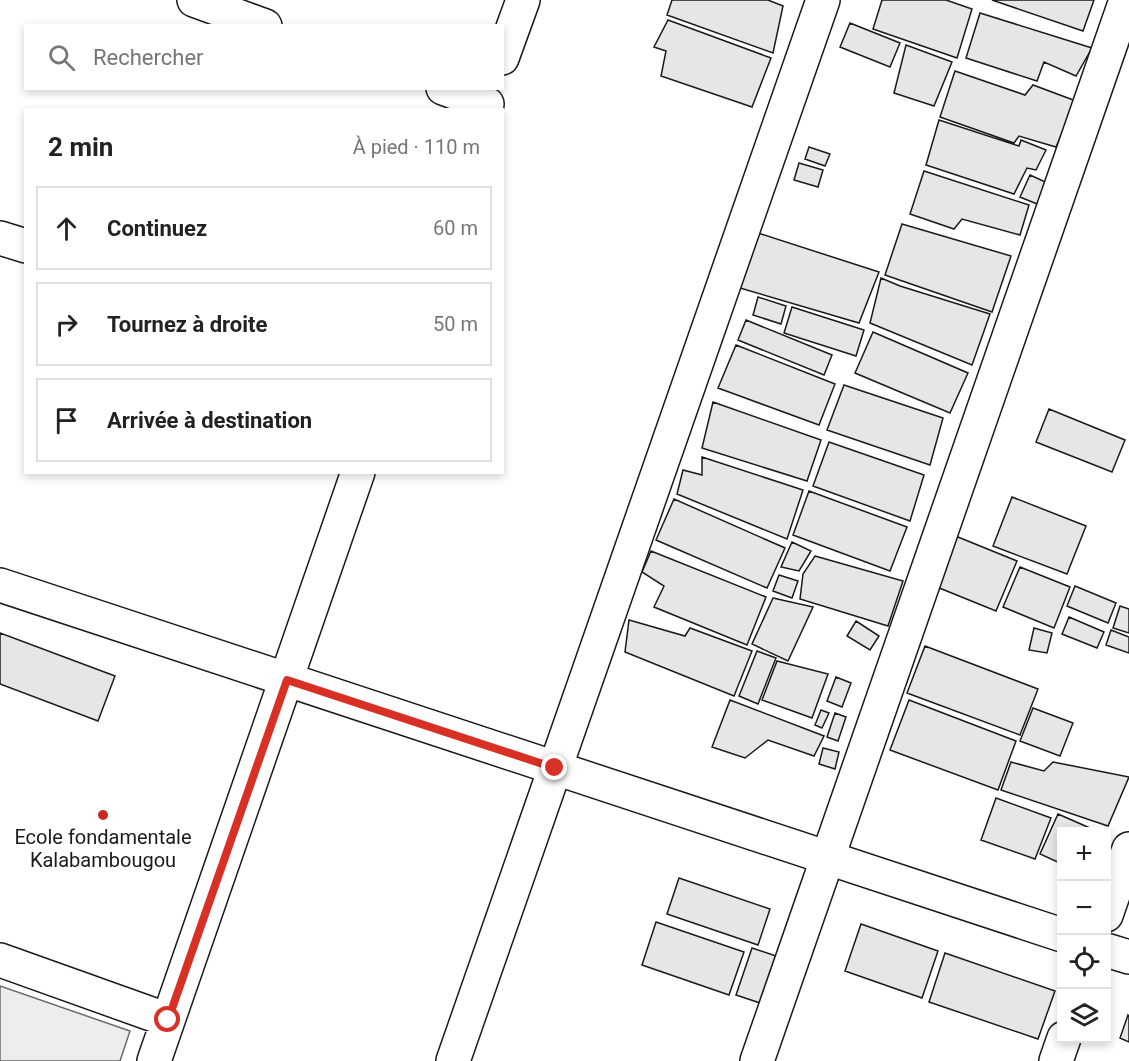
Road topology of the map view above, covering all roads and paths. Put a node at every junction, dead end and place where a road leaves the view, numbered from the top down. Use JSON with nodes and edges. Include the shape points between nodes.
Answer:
{"nodes":[{"id":1,"x":194,"y":0,"type":"edge"},
{"id":2,"x":523,"y":0,"type":"edge"},
{"id":3,"x":823,"y":0,"type":"edge"},
{"id":4,"x":1126,"y":0,"type":"edge"},
{"id":5,"x":260,"y":24,"type":"edge"},
{"id":6,"x":504,"y":52,"type":"edge"},
{"id":7,"x":450,"y":90,"type":"edge"},
{"id":8,"x":488,"y":101,"type":"edge"},
{"id":9,"x":0,"y":238,"type":"edge"},
{"id":10,"x":24,"y":245,"type":"edge"},
{"id":11,"x":357,"y":474,"type":"edge"},
{"id":12,"x":0,"y":585,"type":"edge"},
{"id":13,"x":287,"y":680,"type":"junction"},
{"id":14,"x":555,"y":768,"type":"junction"},
{"id":15,"x":1129,"y":849,"type":"edge"},
{"id":16,"x":827,"y":857,"type":"junction"},
{"id":17,"x":1111,"y":903,"type":"edge"},
{"id":18,"x":1057,"y":933,"type":"edge"},
{"id":19,"x":1111,"y":951,"type":"edge"},
{"id":20,"x":1129,"y":957,"type":"edge"},
{"id":21,"x":0,"y":960,"type":"edge"},
{"id":22,"x":168,"y":1020,"type":"junction"},
{"id":23,"x":1062,"y":1043,"type":"edge"},
{"id":24,"x":153,"y":1061,"type":"edge"},
{"id":25,"x":453,"y":1061,"type":"edge"},
{"id":26,"x":756,"y":1061,"type":"edge"},
{"id":27,"x":1056,"y":1061,"type":"edge"}],
"edges":[{"from":1,"to":5,"type":"street"},
{"from":2,"to":6,"type":"street"},
{"from":3,"to":14,"type":"street"},
{"from":4,"to":16,"type":"street"},
{"from":7,"to":8,"type":"street"},
{"from":9,"to":10,"type":"street"},
{"from":11,"to":13,"type":"street"},
{"from":12,"to":13,"type":"street"},
{"from":13,"to":14,"type":"street"},
{"from":13,"to":22,"type":"street"},
{"from":14,"to":16,"type":"street"},
{"from":14,"to":25,"type":"street"},
{"from":15,"to":17,"type":"street"},
{"from":16,"to":18,"type":"street"},
{"from":16,"to":26,"type":"street"},
{"from":19,"to":20,"type":"street"},
{"from":21,"to":22,"type":"street"},
{"from":22,"to":24,"type":"street"},
{"from":23,"to":27,"type":"street"}]}
